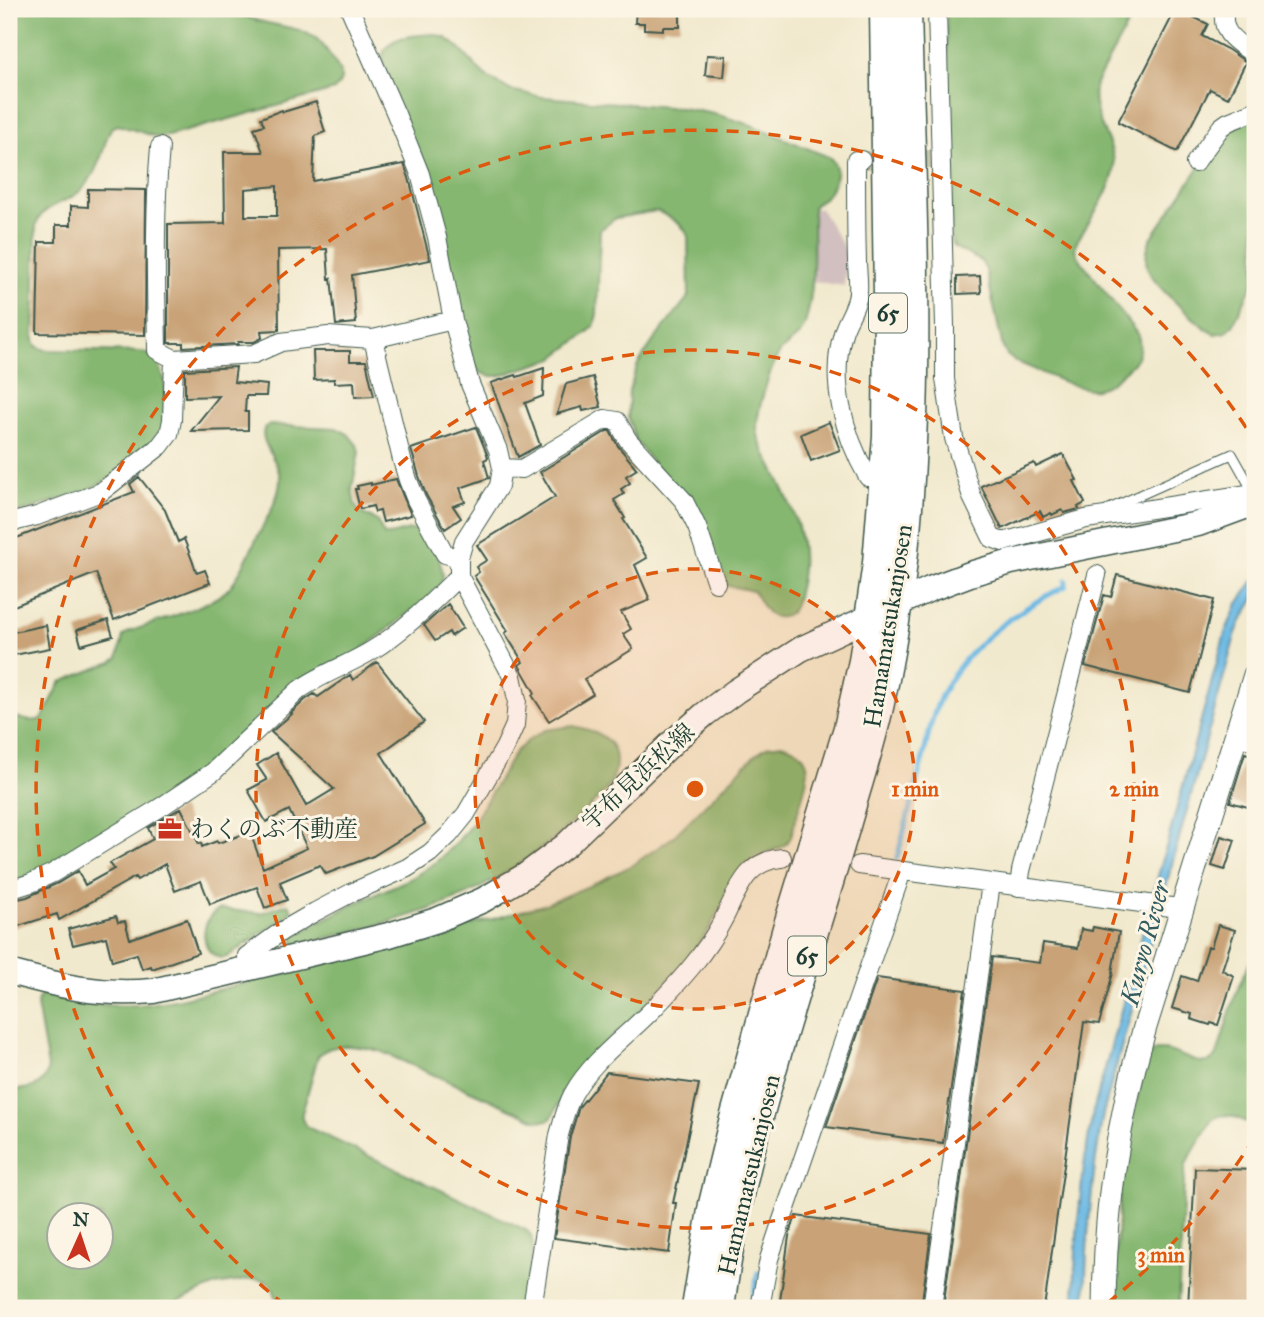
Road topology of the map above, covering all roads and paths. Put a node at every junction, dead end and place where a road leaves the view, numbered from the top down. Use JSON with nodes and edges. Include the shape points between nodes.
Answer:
{"nodes":[{"id":1,"x":350,"y":9,"type":"edge"},
{"id":2,"x":884,"y":9,"type":"edge"},
{"id":3,"x":907,"y":9,"type":"edge"},
{"id":4,"x":937,"y":9,"type":"edge"},
{"id":5,"x":1225,"y":9,"type":"edge"},
{"id":6,"x":1255,"y":55,"type":"edge"},
{"id":7,"x":1255,"y":111,"type":"edge"},
{"id":8,"x":160,"y":147,"type":"dead end"},
{"id":9,"x":861,"y":160,"type":"dead end"},
{"id":10,"x":1195,"y":163,"type":"dead end"},
{"id":11,"x":857,"y":298,"type":"junction"},
{"id":12,"x":901,"y":298,"type":"junction"},
{"id":13,"x":945,"y":299,"type":"junction"},
{"id":14,"x":453,"y":320,"type":"junction"},
{"id":15,"x":373,"y":339,"type":"junction"},
{"id":16,"x":174,"y":359,"type":"junction"},
{"id":17,"x":502,"y":468,"type":"junction"},
{"id":18,"x":868,"y":477,"type":"dead end"},
{"id":19,"x":1255,"y":498,"type":"edge"},
{"id":20,"x":1086,"y":519,"type":"junction"},
{"id":21,"x":9,"y":523,"type":"edge"},
{"id":22,"x":459,"y":567,"type":"junction"},
{"id":23,"x":1097,"y":575,"type":"dead end"},
{"id":24,"x":716,"y":583,"type":"dead end"},
{"id":25,"x":897,"y":604,"type":"junction"},
{"id":26,"x":869,"y":617,"type":"junction"},
{"id":27,"x":1255,"y":676,"type":"edge"},
{"id":28,"x":1246,"y":738,"type":"edge"},
{"id":29,"x":782,"y":858,"type":"dead end"},
{"id":30,"x":859,"y":865,"type":"dead end"},
{"id":31,"x":900,"y":871,"type":"junction"},
{"id":32,"x":991,"y":883,"type":"junction"},
{"id":33,"x":1019,"y":887,"type":"junction"},
{"id":34,"x":9,"y":890,"type":"edge"},
{"id":35,"x":1163,"y":907,"type":"junction"},
{"id":36,"x":250,"y":969,"type":"junction"},
{"id":37,"x":9,"y":972,"type":"edge"},
{"id":38,"x":532,"y":1308,"type":"edge"},
{"id":39,"x":696,"y":1308,"type":"edge"},
{"id":40,"x":719,"y":1308,"type":"edge"},
{"id":41,"x":760,"y":1308,"type":"edge"},
{"id":42,"x":932,"y":1308,"type":"edge"},
{"id":43,"x":1104,"y":1308,"type":"edge"}],
"edges":[{"from":1,"to":14,"type":"street","via":[[420,174]]},
{"from":2,"to":12,"type":"main road","name":"Hamamatsukanjosen","number":"65"},
{"from":3,"to":12,"type":"main road","name":"Hamamatsukanjosen","number":"65"},
{"from":4,"to":13,"type":"street","via":[[937,159]]},
{"from":5,"to":6,"type":"street","via":[[1229,35]]},
{"from":7,"to":10,"type":"street","via":[[1221,127]]},
{"from":8,"to":16,"type":"street","via":[[155,245],[157,350]]},
{"from":9,"to":11,"type":"street","via":[[856,160]]},
{"from":11,"to":12,"type":"street"},
{"from":11,"to":18,"type":"street","via":[[843,332],[836,377],[845,421]]},
{"from":12,"to":13,"type":"street"},
{"from":12,"to":25,"type":"main road","name":"Hamamatsukanjosen","number":"65","via":[[915,327],[912,438]]},
{"from":12,"to":26,"type":"main road","name":"Hamamatsukanjosen","number":"65"},
{"from":13,"to":20,"type":"street","via":[[945,379],[954,438],[972,497],[992,538],[1003,542]]},
{"from":14,"to":15,"type":"street"},
{"from":14,"to":17,"type":"street","via":[[470,384]]},
{"from":15,"to":16,"type":"street","via":[[328,336],[281,342],[254,354]]},
{"from":15,"to":22,"type":"street","via":[[408,480],[445,554]]},
{"from":16,"to":21,"type":"street","via":[[172,420],[160,446],[101,492]]},
{"from":17,"to":22,"type":"street","via":[[499,486],[464,541]]},
{"from":17,"to":24,"type":"street","via":[[522,469],[605,419],[617,421],[628,440],[684,500]]},
{"from":19,"to":20,"type":"street"},
{"from":19,"to":20,"type":"lane","via":[[1233,454]]},
{"from":19,"to":25,"type":"main road","name":"宇布見浜松線","via":[[1198,524],[970,573]]},
{"from":22,"to":34,"type":"street","via":[[432,602],[382,643],[299,690],[213,772],[53,873]]},
{"from":22,"to":36,"type":"street","via":[[512,676],[517,700],[515,725],[505,747],[466,814],[430,853],[282,931],[247,956]]},
{"from":23,"to":33,"type":"street"},
{"from":25,"to":26,"type":"main road","name":"宇布見浜松線"},
{"from":25,"to":40,"type":"main road","name":"Hamamatsukanjosen","number":"65","via":[[872,734],[754,1132]]},
{"from":26,"to":36,"type":"main road","name":"宇布見浜松線","via":[[801,649],[736,691],[675,740],[566,845],[483,900],[389,935]]},
{"from":26,"to":39,"type":"main road","name":"Hamamatsukanjosen","number":"65","via":[[848,728],[728,1139]]},
{"from":27,"to":28,"type":"street"},
{"from":28,"to":35,"type":"street"},
{"from":29,"to":38,"type":"street","via":[[770,859],[748,872],[704,951],[591,1069],[572,1095],[559,1135]]},
{"from":30,"to":31,"type":"street"},
{"from":31,"to":32,"type":"street"},
{"from":31,"to":41,"type":"street","via":[[769,1259]]},
{"from":32,"to":33,"type":"street"},
{"from":32,"to":42,"type":"street"},
{"from":33,"to":35,"type":"street"},
{"from":35,"to":43,"type":"street","via":[[1109,1204]]},
{"from":36,"to":37,"type":"main road","name":"宇布見浜松線","via":[[127,993],[76,989]]}]}
